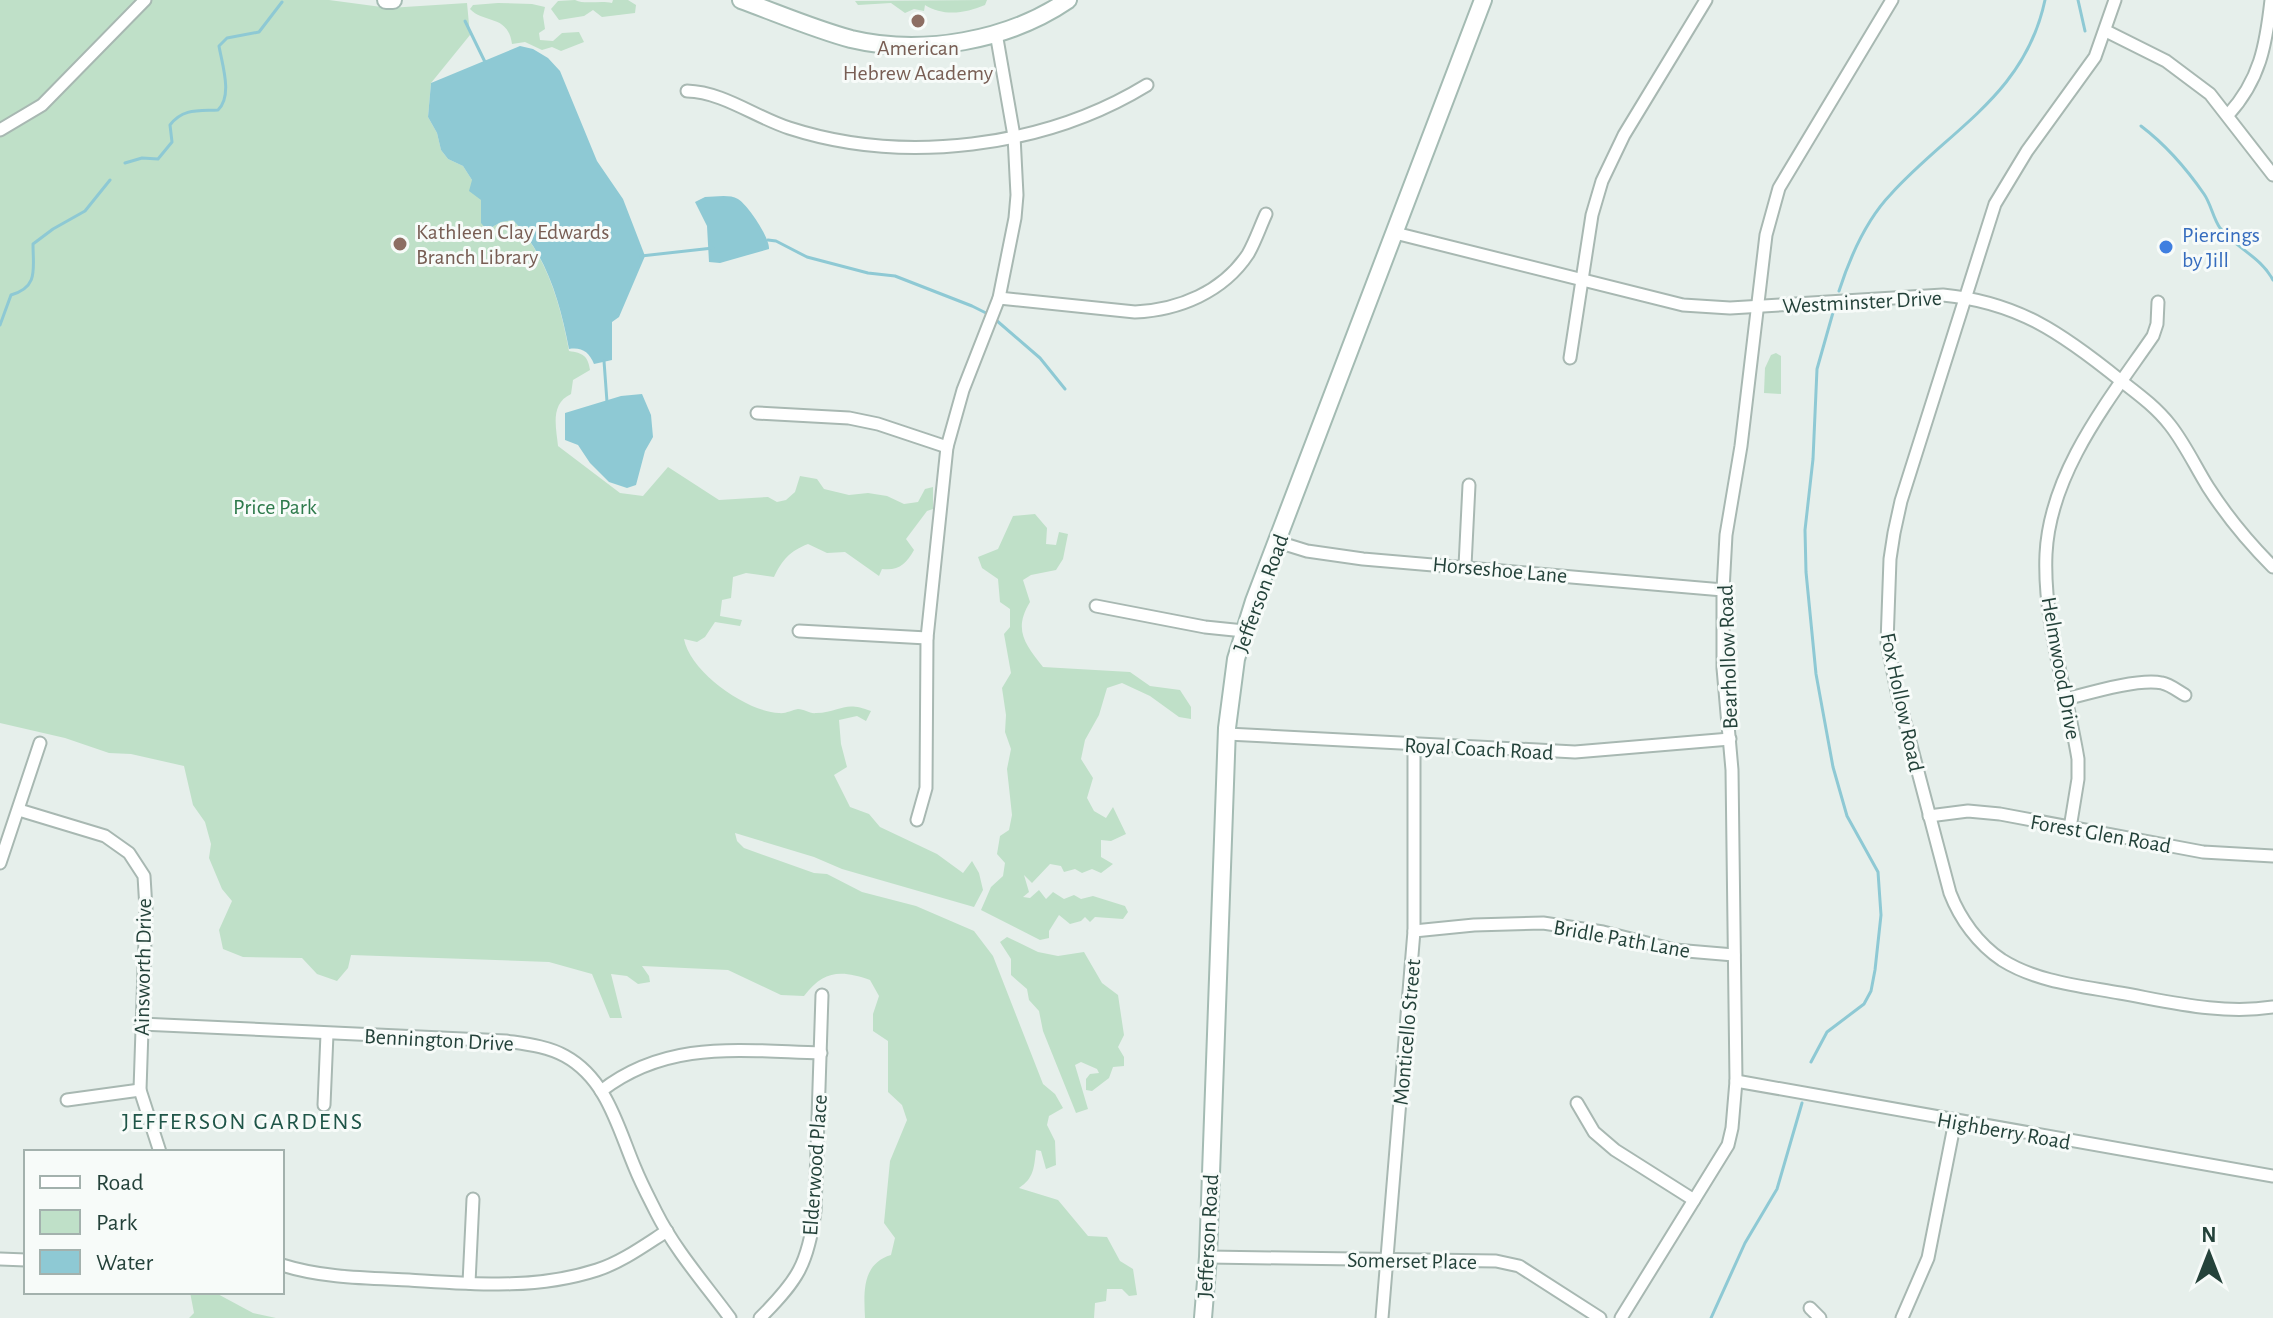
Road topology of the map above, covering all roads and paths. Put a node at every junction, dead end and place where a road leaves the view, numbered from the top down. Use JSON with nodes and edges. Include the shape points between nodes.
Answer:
{"nodes":[{"id":1,"x":145,"y":0,"type":"edge"},
{"id":2,"x":386,"y":0,"type":"edge"},
{"id":3,"x":393,"y":0,"type":"edge"},
{"id":4,"x":741,"y":0,"type":"edge"},
{"id":5,"x":1068,"y":0,"type":"edge"},
{"id":6,"x":1483,"y":0,"type":"edge"},
{"id":7,"x":1706,"y":0,"type":"edge"},
{"id":8,"x":1892,"y":0,"type":"edge"},
{"id":9,"x":2115,"y":0,"type":"edge"},
{"id":10,"x":2271,"y":0,"type":"edge"},
{"id":11,"x":2106,"y":31,"type":"junction"},
{"id":12,"x":996,"y":33,"type":"junction"},
{"id":13,"x":1147,"y":85,"type":"dead end"},
{"id":14,"x":687,"y":91,"type":"dead end"},
{"id":15,"x":2228,"y":115,"type":"junction"},
{"id":16,"x":0,"y":130,"type":"edge"},
{"id":17,"x":1014,"y":136,"type":"junction"},
{"id":18,"x":2273,"y":175,"type":"edge"},
{"id":19,"x":1266,"y":214,"type":"dead end"},
{"id":20,"x":1395,"y":233,"type":"junction"},
{"id":21,"x":1582,"y":282,"type":"junction"},
{"id":22,"x":1966,"y":297,"type":"junction"},
{"id":23,"x":999,"y":298,"type":"junction"},
{"id":24,"x":2158,"y":302,"type":"dead end"},
{"id":25,"x":1758,"y":307,"type":"junction"},
{"id":26,"x":1570,"y":358,"type":"dead end"},
{"id":27,"x":2123,"y":382,"type":"junction"},
{"id":28,"x":757,"y":413,"type":"dead end"},
{"id":29,"x":947,"y":447,"type":"junction"},
{"id":30,"x":1469,"y":485,"type":"dead end"},
{"id":31,"x":1278,"y":542,"type":"junction"},
{"id":32,"x":2271,"y":561,"type":"edge"},
{"id":33,"x":1465,"y":566,"type":"junction"},
{"id":34,"x":1723,"y":590,"type":"junction"},
{"id":35,"x":1096,"y":606,"type":"dead end"},
{"id":36,"x":799,"y":631,"type":"dead end"},
{"id":37,"x":1244,"y":631,"type":"junction"},
{"id":38,"x":927,"y":638,"type":"junction"},
{"id":39,"x":2185,"y":695,"type":"dead end"},
{"id":40,"x":2066,"y":699,"type":"junction"},
{"id":41,"x":1227,"y":734,"type":"junction"},
{"id":42,"x":1730,"y":739,"type":"junction"},
{"id":43,"x":40,"y":743,"type":"dead end"},
{"id":44,"x":1414,"y":745,"type":"junction"},
{"id":45,"x":19,"y":810,"type":"junction"},
{"id":46,"x":1929,"y":816,"type":"junction"},
{"id":47,"x":917,"y":820,"type":"dead end"},
{"id":48,"x":2070,"y":828,"type":"junction"},
{"id":49,"x":2273,"y":856,"type":"edge"},
{"id":50,"x":0,"y":863,"type":"edge"},
{"id":51,"x":1414,"y":931,"type":"junction"},
{"id":52,"x":1734,"y":955,"type":"junction"},
{"id":53,"x":822,"y":995,"type":"dead end"},
{"id":54,"x":2273,"y":1007,"type":"edge"},
{"id":55,"x":141,"y":1024,"type":"junction"},
{"id":56,"x":327,"y":1034,"type":"junction"},
{"id":57,"x":821,"y":1053,"type":"junction"},
{"id":58,"x":1736,"y":1081,"type":"junction"},
{"id":59,"x":140,"y":1090,"type":"junction"},
{"id":60,"x":601,"y":1091,"type":"junction"},
{"id":61,"x":67,"y":1100,"type":"dead end"},
{"id":62,"x":1577,"y":1103,"type":"dead end"},
{"id":63,"x":324,"y":1105,"type":"dead end"},
{"id":64,"x":1955,"y":1121,"type":"junction"},
{"id":65,"x":159,"y":1150,"type":"edge"},
{"id":66,"x":2273,"y":1176,"type":"edge"},
{"id":67,"x":473,"y":1199,"type":"dead end"},
{"id":68,"x":1694,"y":1200,"type":"junction"},
{"id":69,"x":667,"y":1231,"type":"junction"},
{"id":70,"x":1208,"y":1257,"type":"junction"},
{"id":71,"x":0,"y":1259,"type":"edge"},
{"id":72,"x":24,"y":1260,"type":"edge"},
{"id":73,"x":1387,"y":1261,"type":"junction"},
{"id":74,"x":284,"y":1265,"type":"edge"},
{"id":75,"x":469,"y":1283,"type":"junction"},
{"id":76,"x":1810,"y":1308,"type":"dead end"},
{"id":77,"x":730,"y":1318,"type":"edge"},
{"id":78,"x":760,"y":1318,"type":"edge"},
{"id":79,"x":1203,"y":1318,"type":"edge"},
{"id":80,"x":1382,"y":1318,"type":"edge"},
{"id":81,"x":1600,"y":1318,"type":"edge"},
{"id":82,"x":1621,"y":1318,"type":"edge"},
{"id":83,"x":1820,"y":1318,"type":"edge"},
{"id":84,"x":1902,"y":1318,"type":"edge"}],
"edges":[{"from":1,"to":16,"type":"street","via":[[42,105]]},
{"from":2,"to":3,"type":"street"},
{"from":4,"to":12,"type":"street","via":[[851,39],[889,45],[945,43]]},
{"from":5,"to":12,"type":"street"},
{"from":6,"to":20,"type":"street","name":"Jefferson Road"},
{"from":7,"to":21,"type":"street","via":[[1602,181]]},
{"from":8,"to":25,"type":"street","name":"Bearhollow Road","via":[[1779,188],[1766,235]]},
{"from":9,"to":11,"type":"street","name":"Fox Hollow Road"},
{"from":10,"to":15,"type":"street","via":[[2259,67]]},
{"from":11,"to":15,"type":"street","via":[[2188,76]]},
{"from":11,"to":22,"type":"street","name":"Fox Hollow Road","via":[[2095,57],[1995,204]]},
{"from":12,"to":17,"type":"street"},
{"from":13,"to":17,"type":"street","via":[[1095,112]]},
{"from":14,"to":17,"type":"street","via":[[706,93],[789,128],[866,145],[940,148]]},
{"from":15,"to":18,"type":"street"},
{"from":17,"to":23,"type":"street","via":[[1015,218]]},
{"from":19,"to":23,"type":"street","via":[[1248,253],[1231,274],[1173,307],[1119,311]]},
{"from":20,"to":21,"type":"street","name":"Westminster Drive"},
{"from":20,"to":31,"type":"street","name":"Jefferson Road"},
{"from":21,"to":25,"type":"street","name":"Westminster Drive","via":[[1683,305]]},
{"from":21,"to":26,"type":"street"},
{"from":22,"to":25,"type":"street","name":"Westminster Drive"},
{"from":22,"to":27,"type":"street","name":"Westminster Drive","via":[[2041,323]]},
{"from":22,"to":46,"type":"street","name":"Fox Hollow Road","via":[[1901,501],[1890,559],[1887,643]]},
{"from":23,"to":29,"type":"street"},
{"from":24,"to":27,"type":"street","name":"Helmwood Drive","via":[[2153,336]]},
{"from":25,"to":34,"type":"street","name":"Bearhollow Road"},
{"from":27,"to":32,"type":"street","name":"Westminster Drive","via":[[2168,422],[2208,487]]},
{"from":27,"to":40,"type":"street","name":"Helmwood Drive","via":[[2076,455],[2050,529],[2046,561],[2052,632]]},
{"from":28,"to":29,"type":"street","via":[[849,418]]},
{"from":29,"to":38,"type":"street"},
{"from":30,"to":33,"type":"street"},
{"from":31,"to":33,"type":"street","name":"Horseshoe Lane","via":[[1363,559]]},
{"from":31,"to":37,"type":"street","name":"Jefferson Road"},
{"from":33,"to":34,"type":"street","name":"Horseshoe Lane"},
{"from":34,"to":42,"type":"street","name":"Bearhollow Road"},
{"from":35,"to":37,"type":"street"},
{"from":36,"to":38,"type":"street"},
{"from":37,"to":41,"type":"street","name":"Jefferson Road"},
{"from":38,"to":47,"type":"street","via":[[926,788]]},
{"from":39,"to":40,"type":"street","via":[[2162,683],[2145,683]]},
{"from":40,"to":48,"type":"street","name":"Helmwood Drive","via":[[2078,759]]},
{"from":41,"to":44,"type":"street","name":"Royal Coach Road"},
{"from":41,"to":70,"type":"street","name":"Jefferson Road"},
{"from":42,"to":44,"type":"street","name":"Royal Coach Road","via":[[1575,752]]},
{"from":42,"to":52,"type":"street","name":"Bearhollow Road"},
{"from":43,"to":45,"type":"street"},
{"from":44,"to":51,"type":"street","name":"Monticello Street"},
{"from":45,"to":50,"type":"street"},
{"from":45,"to":55,"type":"street","name":"Ainsworth Drive","via":[[105,836],[129,853],[144,876]]},
{"from":46,"to":48,"type":"street","name":"Forest Glen Road","via":[[1968,811]]},
{"from":46,"to":54,"type":"street","name":"Fox Hollow Road","via":[[1958,914],[2004,961],[2039,977],[2193,1006]]},
{"from":48,"to":49,"type":"street","name":"Forest Glen Road","via":[[2203,852]]},
{"from":51,"to":52,"type":"street","name":"Bridle Path Lane","via":[[1543,923],[1675,950]]},
{"from":51,"to":73,"type":"street","name":"Monticello Street"},
{"from":52,"to":58,"type":"street","name":"Bearhollow Road"},
{"from":53,"to":57,"type":"street","name":"Elderwood Place"},
{"from":55,"to":56,"type":"street","name":"Bennington Drive"},
{"from":55,"to":59,"type":"street","name":"Ainsworth Drive"},
{"from":56,"to":60,"type":"street","name":"Bennington Drive","via":[[534,1045],[566,1056]]},
{"from":56,"to":63,"type":"street"},
{"from":57,"to":60,"type":"street","via":[[702,1050],[674,1055],[620,1077]]},
{"from":57,"to":78,"type":"street","name":"Elderwood Place","via":[[811,1237],[794,1282]]},
{"from":58,"to":64,"type":"street","name":"Highberry Road"},
{"from":58,"to":68,"type":"street","name":"Bearhollow Road","via":[[1728,1145]]},
{"from":59,"to":61,"type":"street"},
{"from":59,"to":65,"type":"street","name":"Ainsworth Drive"},
{"from":60,"to":69,"type":"street","name":"Bennington Drive"},
{"from":62,"to":68,"type":"street","via":[[1594,1132],[1615,1150]]},
{"from":64,"to":66,"type":"street","name":"Highberry Road"},
{"from":64,"to":84,"type":"street","via":[[1928,1258]]},
{"from":67,"to":75,"type":"street"},
{"from":68,"to":82,"type":"street","name":"Bearhollow Road"},
{"from":69,"to":75,"type":"street","via":[[599,1269],[537,1284]]},
{"from":69,"to":77,"type":"street","name":"Bennington Drive"},
{"from":70,"to":73,"type":"street","name":"Somerset Place"},
{"from":70,"to":79,"type":"street","name":"Jefferson Road"},
{"from":71,"to":72,"type":"street"},
{"from":73,"to":80,"type":"street","name":"Monticello Street"},
{"from":73,"to":81,"type":"street","name":"Somerset Place","via":[[1496,1261],[1519,1266]]},
{"from":74,"to":75,"type":"street","via":[[332,1276]]},
{"from":76,"to":83,"type":"street"}]}
